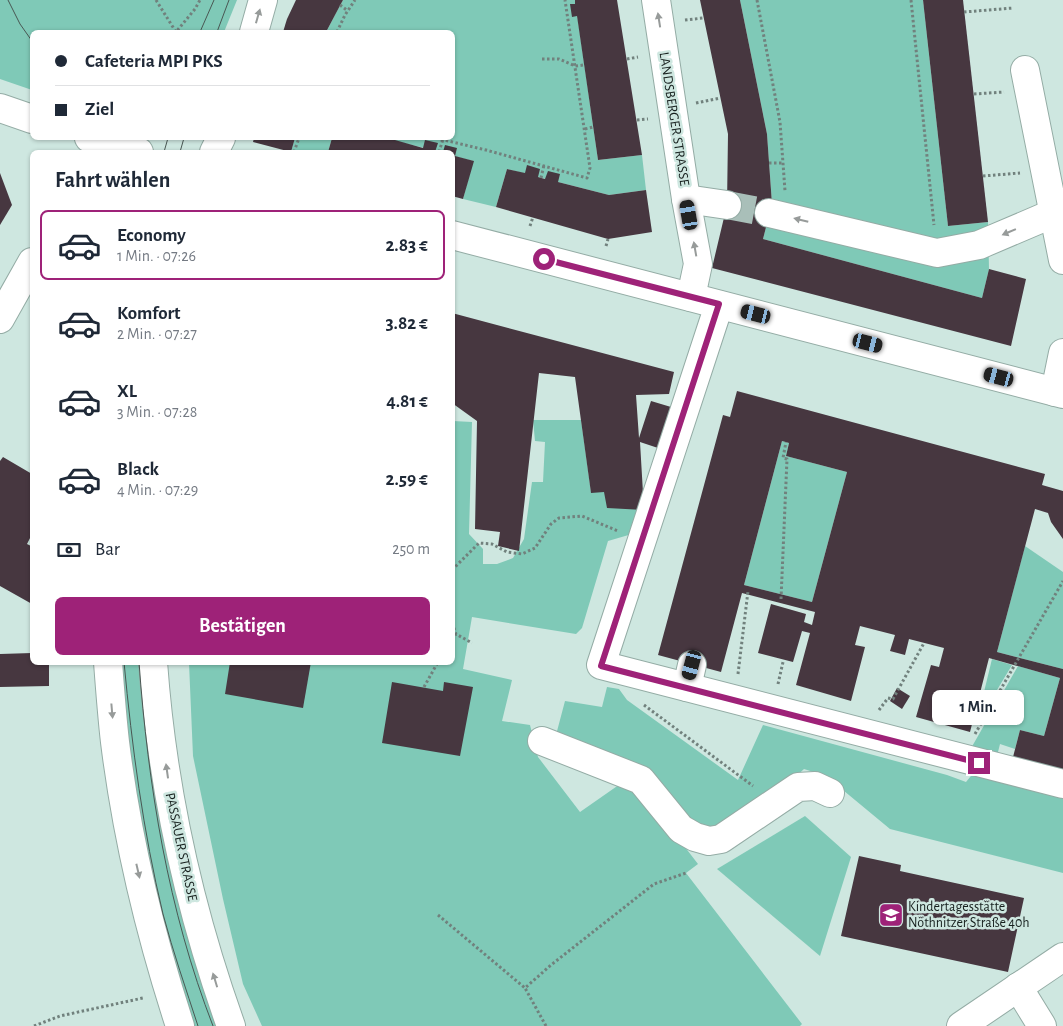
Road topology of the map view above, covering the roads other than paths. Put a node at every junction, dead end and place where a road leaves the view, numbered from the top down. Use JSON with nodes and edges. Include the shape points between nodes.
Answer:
{"nodes":[{"id":1,"x":263,"y":0,"type":"edge"},
{"id":2,"x":656,"y":0,"type":"edge"},
{"id":3,"x":255,"y":30,"type":"edge"},
{"id":4,"x":1025,"y":70,"type":"dead end"},
{"id":5,"x":0,"y":108,"type":"edge"},
{"id":6,"x":30,"y":118,"type":"edge"},
{"id":7,"x":96,"y":140,"type":"edge"},
{"id":8,"x":132,"y":150,"type":"edge"},
{"id":9,"x":686,"y":198,"type":"junction"},
{"id":10,"x":727,"y":205,"type":"tunnel mouth"},
{"id":11,"x":1054,"y":213,"type":"junction"},
{"id":12,"x":778,"y":215,"type":"tunnel mouth"},
{"id":13,"x":455,"y":236,"type":"edge"},
{"id":14,"x":1063,"y":260,"type":"edge"},
{"id":15,"x":30,"y":266,"type":"edge"},
{"id":16,"x":691,"y":297,"type":"junction"},
{"id":17,"x":719,"y":304,"type":"junction"},
{"id":18,"x":0,"y":319,"type":"edge"},
{"id":19,"x":1063,"y":353,"type":"edge"},
{"id":20,"x":1059,"y":393,"type":"edge"},
{"id":21,"x":108,"y":665,"type":"edge"},
{"id":22,"x":153,"y":665,"type":"edge"},
{"id":23,"x":542,"y":741,"type":"dead end"},
{"id":24,"x":1063,"y":784,"type":"edge"},
{"id":25,"x":830,"y":793,"type":"dead end"},
{"id":26,"x":1063,"y":957,"type":"edge"},
{"id":27,"x":1018,"y":988,"type":"junction"},
{"id":28,"x":180,"y":1026,"type":"edge"},
{"id":29,"x":231,"y":1026,"type":"edge"},
{"id":30,"x":960,"y":1026,"type":"edge"},
{"id":31,"x":1042,"y":1026,"type":"edge"}],
"edges":[{"from":3,"to":1,"type":"street","one_way":true},
{"from":9,"to":2,"type":"street","name":"LANDSBERGER STRASSE","one_way":true},
{"from":4,"to":11,"type":"street"},
{"from":5,"to":6,"type":"street"},
{"from":7,"to":8,"type":"street"},
{"from":9,"to":10,"type":"street"},
{"from":16,"to":9,"type":"street","name":"LANDSBERGER STRASSE","one_way":true,"via":[[698,264]]},
{"from":11,"to":12,"type":"street","one_way":true,"via":[[979,245],[923,253]]},
{"from":11,"to":14,"type":"street"},
{"from":13,"to":16,"type":"street"},
{"from":15,"to":18,"type":"street"},
{"from":16,"to":17,"type":"street"},
{"from":17,"to":20,"type":"street"},
{"from":17,"to":24,"type":"street","via":[[601,666],[689,676],[735,700]]},
{"from":19,"to":20,"type":"street"},
{"from":21,"to":28,"type":"street","one_way":true,"via":[[115,742],[133,848],[149,921]]},
{"from":29,"to":22,"type":"street","name":"PASSAUER STRASSE","one_way":true,"via":[[192,901],[174,825]]},
{"from":23,"to":25,"type":"street","via":[[641,780],[681,829],[709,841],[721,839],[798,787],[815,786]]},
{"from":26,"to":27,"type":"street"},
{"from":27,"to":30,"type":"street"},
{"from":27,"to":31,"type":"street"}]}
